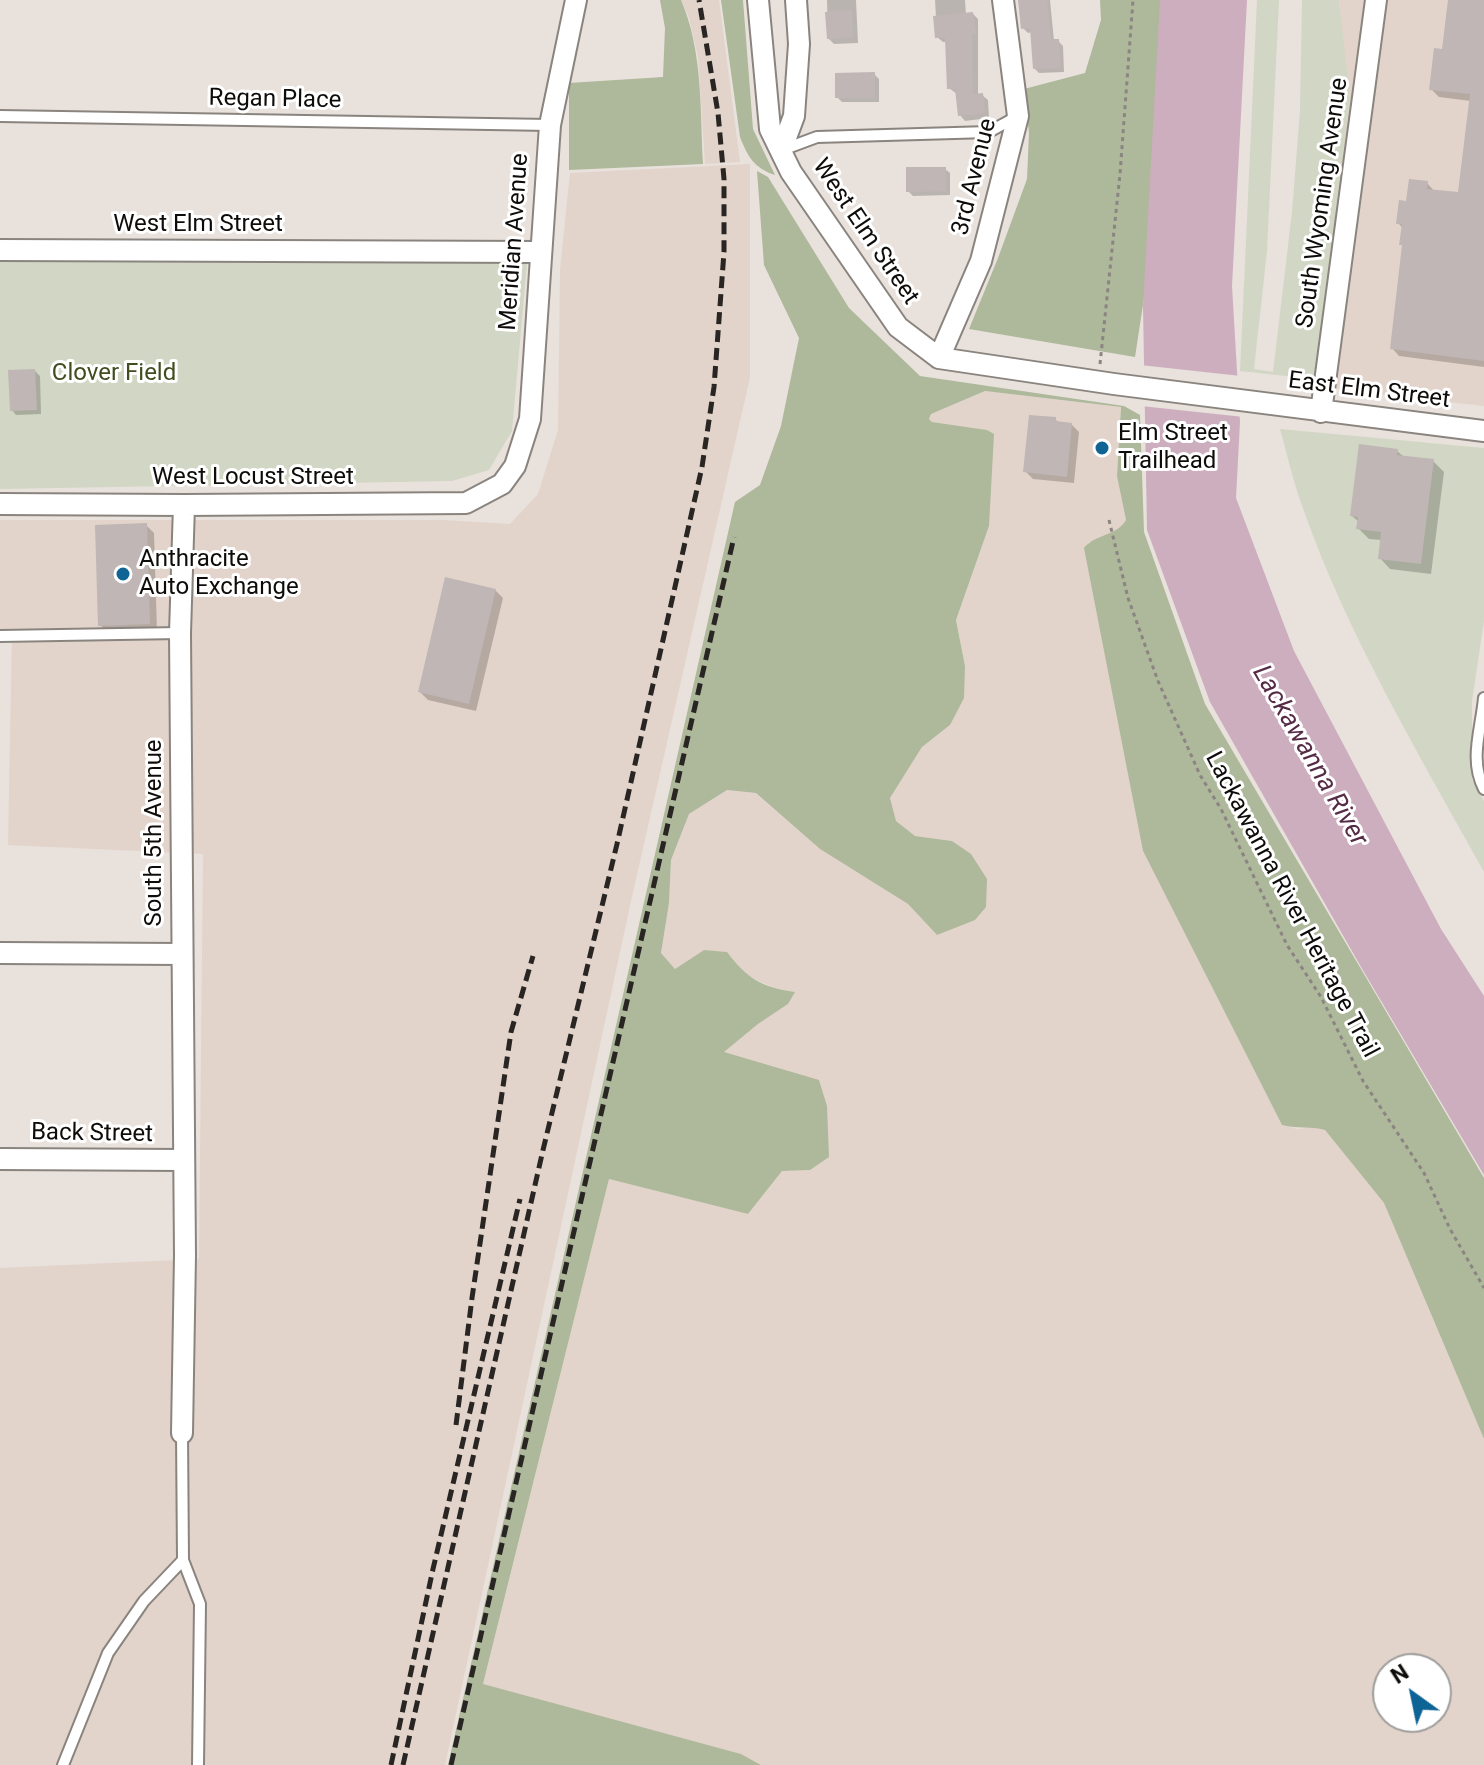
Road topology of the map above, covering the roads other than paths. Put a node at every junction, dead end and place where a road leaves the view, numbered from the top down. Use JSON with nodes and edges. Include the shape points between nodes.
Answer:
{"nodes":[{"id":1,"x":576,"y":0,"type":"edge"},
{"id":2,"x":758,"y":0,"type":"edge"},
{"id":3,"x":796,"y":0,"type":"edge"},
{"id":4,"x":1003,"y":0,"type":"edge"},
{"id":5,"x":1376,"y":0,"type":"edge"},
{"id":6,"x":0,"y":116,"type":"edge"},
{"id":7,"x":1018,"y":116,"type":"junction"},
{"id":8,"x":550,"y":125,"type":"junction"},
{"id":9,"x":781,"y":151,"type":"junction"},
{"id":10,"x":0,"y":250,"type":"edge"},
{"id":11,"x":539,"y":252,"type":"junction"},
{"id":12,"x":939,"y":358,"type":"junction"},
{"id":13,"x":1248,"y":402,"type":"joint"},
{"id":14,"x":1321,"y":412,"type":"junction"},
{"id":15,"x":1484,"y":431,"type":"edge"},
{"id":16,"x":502,"y":484,"type":"joint"},
{"id":17,"x":0,"y":504,"type":"edge"},
{"id":18,"x":184,"y":505,"type":"junction"},
{"id":19,"x":180,"y":633,"type":"junction"},
{"id":20,"x":0,"y":636,"type":"edge"},
{"id":21,"x":1484,"y":698,"type":"edge"},
{"id":22,"x":1484,"y":789,"type":"edge"},
{"id":23,"x":0,"y":953,"type":"edge"},
{"id":24,"x":182,"y":954,"type":"junction"},
{"id":25,"x":0,"y":1159,"type":"edge"},
{"id":26,"x":183,"y":1160,"type":"junction"},
{"id":27,"x":182,"y":1433,"type":"joint"},
{"id":28,"x":183,"y":1560,"type":"junction"},
{"id":29,"x":63,"y":1765,"type":"edge"},
{"id":30,"x":198,"y":1765,"type":"edge"}],
"edges":[{"from":1,"to":8,"type":"street","name":"Meridian Avenue"},
{"from":2,"to":9,"type":"street","name":"West Elm Street","via":[[770,129]]},
{"from":3,"to":9,"type":"street","via":[[794,116]]},
{"from":4,"to":7,"type":"street","name":"3rd Avenue"},
{"from":5,"to":14,"type":"street","name":"South Wyoming Avenue"},
{"from":6,"to":8,"type":"lane","name":"Regan Place"},
{"from":7,"to":9,"type":"lane","via":[[989,132],[817,137]]},
{"from":7,"to":12,"type":"street","name":"3rd Avenue","via":[[981,261]]},
{"from":8,"to":11,"type":"street","name":"Meridian Avenue"},
{"from":9,"to":12,"type":"street","name":"West Elm Street","via":[[898,327]]},
{"from":10,"to":11,"type":"street","name":"West Elm Street"},
{"from":11,"to":16,"type":"street","name":"Meridian Avenue","via":[[530,419],[515,466]]},
{"from":12,"to":13,"type":"street","name":"West Elm Street"},
{"from":13,"to":14,"type":"street","name":"East Elm Street"},
{"from":14,"to":15,"type":"street","name":"East Elm Street"},
{"from":16,"to":18,"type":"street","name":"West Locust Street","via":[[466,503]]},
{"from":17,"to":18,"type":"street","name":"West Locust Street"},
{"from":18,"to":19,"type":"street","name":"South 5th Avenue"},
{"from":19,"to":20,"type":"lane"},
{"from":19,"to":24,"type":"street","name":"South 5th Avenue"},
{"from":21,"to":22,"type":"lane","via":[[1475,757]]},
{"from":23,"to":24,"type":"street"},
{"from":24,"to":26,"type":"street","name":"South 5th Avenue"},
{"from":25,"to":26,"type":"street","name":"Back Street"},
{"from":26,"to":27,"type":"street","name":"South 5th Avenue"},
{"from":27,"to":28,"type":"lane"},
{"from":28,"to":29,"type":"lane","via":[[144,1601],[108,1653]]},
{"from":28,"to":30,"type":"lane","via":[[200,1604]]}]}
